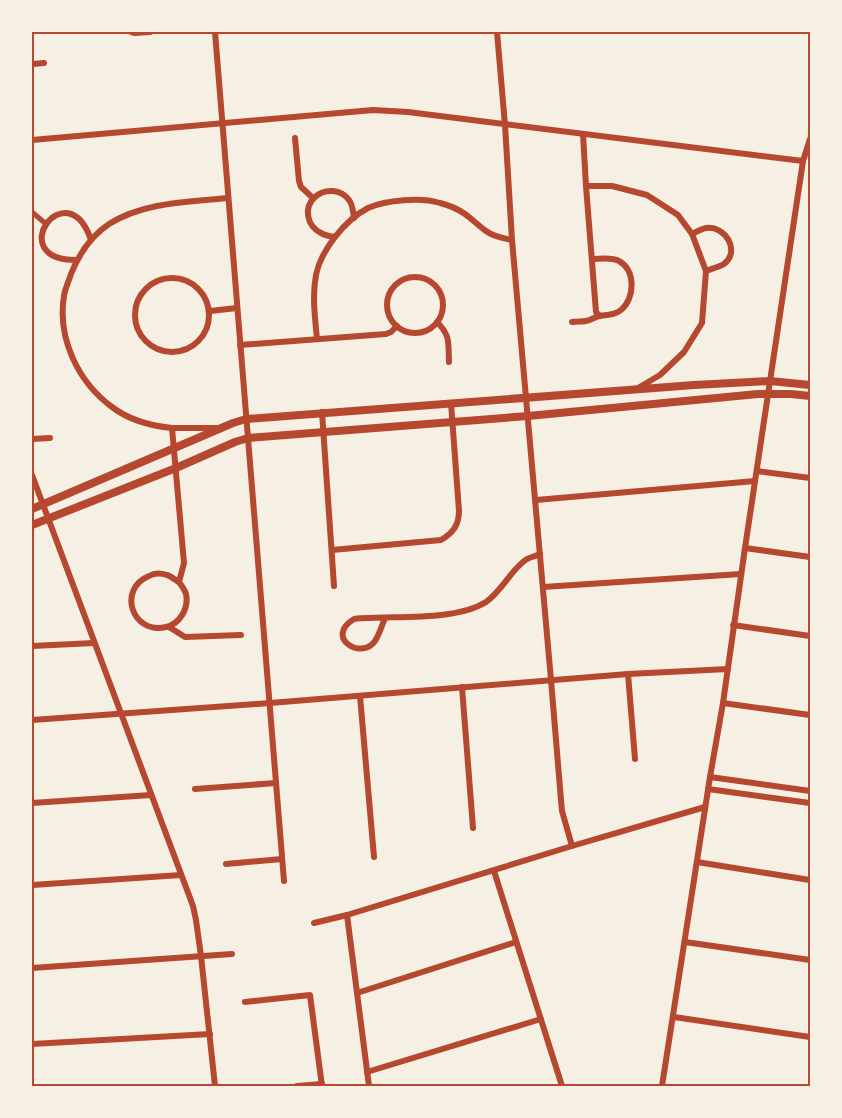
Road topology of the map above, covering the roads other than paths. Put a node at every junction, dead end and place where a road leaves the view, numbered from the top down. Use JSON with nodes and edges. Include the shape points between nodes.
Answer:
{"nodes":[{"id":1,"x":131,"y":32,"type":"edge"},
{"id":2,"x":150,"y":32,"type":"edge"},
{"id":3,"x":215,"y":32,"type":"edge"},
{"id":4,"x":497,"y":32,"type":"edge"},
{"id":5,"x":44,"y":63,"type":"dead end"},
{"id":6,"x":32,"y":64,"type":"edge"},
{"id":7,"x":222,"y":123,"type":"junction"},
{"id":8,"x":505,"y":125,"type":"junction"},
{"id":9,"x":583,"y":134,"type":"junction"},
{"id":10,"x":295,"y":138,"type":"dead end"},
{"id":11,"x":810,"y":139,"type":"edge"},
{"id":12,"x":32,"y":140,"type":"edge"},
{"id":13,"x":803,"y":161,"type":"junction"},
{"id":14,"x":586,"y":186,"type":"junction"},
{"id":15,"x":228,"y":198,"type":"junction"},
{"id":16,"x":313,"y":198,"type":"junction"},
{"id":17,"x":32,"y":212,"type":"edge"},
{"id":18,"x":354,"y":218,"type":"junction"},
{"id":19,"x":46,"y":224,"type":"junction"},
{"id":20,"x":692,"y":234,"type":"junction"},
{"id":21,"x":335,"y":237,"type":"junction"},
{"id":22,"x":91,"y":240,"type":"junction"},
{"id":23,"x":512,"y":240,"type":"junction"},
{"id":24,"x":592,"y":259,"type":"junction"},
{"id":25,"x":76,"y":260,"type":"junction"},
{"id":26,"x":706,"y":272,"type":"junction"},
{"id":27,"x":237,"y":308,"type":"junction"},
{"id":28,"x":210,"y":311,"type":"junction"},
{"id":29,"x":600,"y":316,"type":"junction"},
{"id":30,"x":437,"y":322,"type":"junction"},
{"id":31,"x":572,"y":322,"type":"dead end"},
{"id":32,"x":397,"y":327,"type":"junction"},
{"id":33,"x":317,"y":339,"type":"junction"},
{"id":34,"x":240,"y":345,"type":"junction"},
{"id":35,"x":449,"y":362,"type":"dead end"},
{"id":36,"x":770,"y":381,"type":"junction"},
{"id":37,"x":810,"y":385,"type":"edge"},
{"id":38,"x":635,"y":390,"type":"junction"},
{"id":39,"x":768,"y":394,"type":"junction"},
{"id":40,"x":810,"y":396,"type":"edge"},
{"id":41,"x":526,"y":397,"type":"junction"},
{"id":42,"x":451,"y":403,"type":"junction"},
{"id":43,"x":322,"y":412,"type":"junction"},
{"id":44,"x":528,"y":416,"type":"junction"},
{"id":45,"x":246,"y":419,"type":"junction"},
{"id":46,"x":452,"y":422,"type":"junction"},
{"id":47,"x":172,"y":428,"type":"junction"},
{"id":48,"x":221,"y":428,"type":"junction"},
{"id":49,"x":324,"y":431,"type":"junction"},
{"id":50,"x":50,"y":438,"type":"dead end"},
{"id":51,"x":248,"y":438,"type":"junction"},
{"id":52,"x":32,"y":439,"type":"edge"},
{"id":53,"x":174,"y":448,"type":"junction"},
{"id":54,"x":176,"y":468,"type":"junction"},
{"id":55,"x":757,"y":471,"type":"junction"},
{"id":56,"x":32,"y":475,"type":"edge"},
{"id":57,"x":810,"y":478,"type":"edge"},
{"id":58,"x":755,"y":481,"type":"junction"},
{"id":59,"x":536,"y":500,"type":"junction"},
{"id":60,"x":42,"y":505,"type":"junction"},
{"id":61,"x":32,"y":509,"type":"edge"},
{"id":62,"x":48,"y":519,"type":"junction"},
{"id":63,"x":32,"y":525,"type":"edge"},
{"id":64,"x":745,"y":548,"type":"junction"},
{"id":65,"x":332,"y":550,"type":"junction"},
{"id":66,"x":540,"y":555,"type":"junction"},
{"id":67,"x":810,"y":557,"type":"edge"},
{"id":68,"x":741,"y":574,"type":"junction"},
{"id":69,"x":179,"y":582,"type":"junction"},
{"id":70,"x":334,"y":586,"type":"dead end"},
{"id":71,"x":543,"y":587,"type":"junction"},
{"id":72,"x":384,"y":618,"type":"junction"},
{"id":73,"x":734,"y":625,"type":"junction"},
{"id":74,"x":169,"y":627,"type":"junction"},
{"id":75,"x":241,"y":634,"type":"dead end"},
{"id":76,"x":810,"y":636,"type":"edge"},
{"id":77,"x":94,"y":643,"type":"junction"},
{"id":78,"x":32,"y":646,"type":"edge"},
{"id":79,"x":728,"y":669,"type":"junction"},
{"id":80,"x":627,"y":674,"type":"junction"},
{"id":81,"x":551,"y":680,"type":"junction"},
{"id":82,"x":462,"y":687,"type":"junction"},
{"id":83,"x":360,"y":696,"type":"junction"},
{"id":84,"x":270,"y":703,"type":"junction"},
{"id":85,"x":723,"y":703,"type":"junction"},
{"id":86,"x":120,"y":714,"type":"junction"},
{"id":87,"x":810,"y":715,"type":"edge"},
{"id":88,"x":32,"y":720,"type":"edge"},
{"id":89,"x":635,"y":759,"type":"dead end"},
{"id":90,"x":710,"y":777,"type":"junction"},
{"id":91,"x":276,"y":783,"type":"junction"},
{"id":92,"x":195,"y":789,"type":"dead end"},
{"id":93,"x":708,"y":789,"type":"junction"},
{"id":94,"x":810,"y":791,"type":"edge"},
{"id":95,"x":151,"y":795,"type":"junction"},
{"id":96,"x":32,"y":803,"type":"edge"},
{"id":97,"x":810,"y":803,"type":"edge"},
{"id":98,"x":705,"y":807,"type":"junction"},
{"id":99,"x":473,"y":828,"type":"dead end"},
{"id":100,"x":572,"y":846,"type":"junction"},
{"id":101,"x":374,"y":857,"type":"dead end"},
{"id":102,"x":282,"y":860,"type":"junction"},
{"id":103,"x":697,"y":862,"type":"junction"},
{"id":104,"x":226,"y":864,"type":"dead end"},
{"id":105,"x":494,"y":871,"type":"junction"},
{"id":106,"x":181,"y":875,"type":"junction"},
{"id":107,"x":810,"y":880,"type":"edge"},
{"id":108,"x":284,"y":881,"type":"dead end"},
{"id":109,"x":32,"y":885,"type":"edge"},
{"id":110,"x":347,"y":915,"type":"junction"},
{"id":111,"x":314,"y":923,"type":"dead end"},
{"id":112,"x":516,"y":942,"type":"junction"},
{"id":113,"x":685,"y":942,"type":"junction"},
{"id":114,"x":232,"y":954,"type":"dead end"},
{"id":115,"x":201,"y":956,"type":"junction"},
{"id":116,"x":810,"y":960,"type":"edge"},
{"id":117,"x":32,"y":968,"type":"edge"},
{"id":118,"x":357,"y":993,"type":"junction"},
{"id":119,"x":245,"y":1002,"type":"dead end"},
{"id":120,"x":674,"y":1017,"type":"junction"},
{"id":121,"x":541,"y":1018,"type":"junction"},
{"id":122,"x":210,"y":1034,"type":"junction"},
{"id":123,"x":810,"y":1037,"type":"edge"},
{"id":124,"x":32,"y":1044,"type":"edge"},
{"id":125,"x":367,"y":1072,"type":"junction"},
{"id":126,"x":322,"y":1085,"type":"edge"},
{"id":127,"x":215,"y":1086,"type":"edge"},
{"id":128,"x":297,"y":1086,"type":"edge"},
{"id":129,"x":369,"y":1086,"type":"edge"},
{"id":130,"x":562,"y":1086,"type":"edge"},
{"id":131,"x":662,"y":1086,"type":"edge"}],
"edges":[{"from":1,"to":2,"type":"street"},
{"from":3,"to":7,"type":"street"},
{"from":4,"to":8,"type":"street"},
{"from":5,"to":6,"type":"street"},
{"from":7,"to":8,"type":"street","via":[[373,110]]},
{"from":7,"to":12,"type":"street"},
{"from":7,"to":15,"type":"street"},
{"from":8,"to":9,"type":"street"},
{"from":8,"to":23,"type":"street"},
{"from":9,"to":13,"type":"street"},
{"from":9,"to":14,"type":"street"},
{"from":10,"to":16,"type":"street","via":[[299,181]]},
{"from":11,"to":13,"type":"street"},
{"from":13,"to":36,"type":"street"},
{"from":14,"to":20,"type":"street","via":[[612,186],[647,195],[678,215]]},
{"from":14,"to":24,"type":"street"},
{"from":15,"to":22,"type":"street","via":[[150,206],[126,214]]},
{"from":15,"to":27,"type":"street"},
{"from":16,"to":18,"type":"street","via":[[331,190],[341,193],[349,199]]},
{"from":16,"to":21,"type":"street","via":[[308,208],[313,229]]},
{"from":17,"to":19,"type":"street"},
{"from":18,"to":21,"type":"street"},
{"from":18,"to":23,"type":"street","via":[[368,208],[390,202],[439,202],[463,212],[486,231]]},
{"from":19,"to":22,"type":"street","via":[[62,213],[72,214],[87,227]]},
{"from":19,"to":25,"type":"street","via":[[42,243],[47,252],[55,258]]},
{"from":20,"to":26,"type":"street"},
{"from":20,"to":26,"type":"street","via":[[705,228],[717,229],[725,234],[731,247],[724,264]]},
{"from":21,"to":33,"type":"street","via":[[316,273],[313,302]]},
{"from":22,"to":25,"type":"street"},
{"from":23,"to":41,"type":"street"},
{"from":24,"to":29,"type":"street","via":[[596,312]]},
{"from":24,"to":29,"type":"street","via":[[618,260],[630,274],[628,303],[620,312]]},
{"from":25,"to":47,"type":"street","via":[[64,294],[62,316],[75,365],[112,408],[135,420]]},
{"from":26,"to":38,"type":"street","via":[[702,323],[684,352],[660,375]]},
{"from":27,"to":28,"type":"street"},
{"from":27,"to":34,"type":"street"},
{"from":28,"to":28,"type":"street","via":[[206,297],[196,286],[183,279],[168,278],[143,292],[136,305],[135,320],[139,334],[149,345],[162,352],[177,353],[202,339],[209,326]]},
{"from":29,"to":31,"type":"street"},
{"from":30,"to":32,"type":"street","via":[[418,333]]},
{"from":30,"to":32,"type":"street","via":[[443,302],[440,291],[423,277],[412,277],[401,280],[388,297],[387,308]]},
{"from":30,"to":35,"type":"street","via":[[448,336]]},
{"from":32,"to":33,"type":"street","via":[[386,334]]},
{"from":33,"to":34,"type":"street"},
{"from":34,"to":45,"type":"street"},
{"from":36,"to":37,"type":"street"},
{"from":36,"to":38,"type":"street"},
{"from":36,"to":39,"type":"street"},
{"from":38,"to":41,"type":"street"},
{"from":39,"to":40,"type":"street"},
{"from":39,"to":44,"type":"street"},
{"from":39,"to":55,"type":"street"},
{"from":41,"to":42,"type":"street"},
{"from":41,"to":44,"type":"street"},
{"from":42,"to":43,"type":"street"},
{"from":42,"to":46,"type":"street"},
{"from":43,"to":45,"type":"street"},
{"from":43,"to":49,"type":"street"},
{"from":44,"to":46,"type":"street"},
{"from":44,"to":59,"type":"street"},
{"from":45,"to":48,"type":"street"},
{"from":45,"to":51,"type":"street"},
{"from":46,"to":49,"type":"street"},
{"from":46,"to":65,"type":"street","via":[[459,520],[449,536],[441,540]]},
{"from":47,"to":48,"type":"street"},
{"from":47,"to":53,"type":"street"},
{"from":48,"to":53,"type":"street"},
{"from":49,"to":51,"type":"street"},
{"from":49,"to":65,"type":"street"},
{"from":50,"to":52,"type":"street"},
{"from":51,"to":54,"type":"street"},
{"from":51,"to":84,"type":"street"},
{"from":53,"to":54,"type":"street"},
{"from":53,"to":60,"type":"street"},
{"from":54,"to":62,"type":"street"},
{"from":54,"to":69,"type":"street","via":[[184,563]]},
{"from":55,"to":57,"type":"street"},
{"from":55,"to":58,"type":"street"},
{"from":56,"to":60,"type":"street"},
{"from":58,"to":59,"type":"street"},
{"from":58,"to":64,"type":"street"},
{"from":59,"to":66,"type":"street"},
{"from":60,"to":61,"type":"street"},
{"from":60,"to":62,"type":"street"},
{"from":62,"to":63,"type":"street"},
{"from":62,"to":77,"type":"street"},
{"from":64,"to":67,"type":"street"},
{"from":64,"to":68,"type":"street"},
{"from":65,"to":70,"type":"street"},
{"from":66,"to":71,"type":"street"},
{"from":66,"to":72,"type":"street","via":[[519,566],[484,603],[468,610]]},
{"from":68,"to":71,"type":"street"},
{"from":68,"to":73,"type":"street"},
{"from":69,"to":74,"type":"street","via":[[186,593],[186,607]]},
{"from":69,"to":74,"type":"street","via":[[154,573],[134,589],[131,602],[134,615],[144,624]]},
{"from":71,"to":81,"type":"street"},
{"from":72,"to":72,"type":"street","via":[[354,619],[343,629],[343,638],[348,646],[367,647],[375,642]]},
{"from":73,"to":76,"type":"street"},
{"from":73,"to":79,"type":"street"},
{"from":74,"to":75,"type":"street","via":[[186,637]]},
{"from":77,"to":78,"type":"street"},
{"from":77,"to":86,"type":"street"},
{"from":79,"to":80,"type":"street"},
{"from":79,"to":85,"type":"street"},
{"from":80,"to":81,"type":"street"},
{"from":80,"to":89,"type":"street"},
{"from":81,"to":82,"type":"street"},
{"from":81,"to":100,"type":"street","via":[[562,811]]},
{"from":82,"to":83,"type":"street"},
{"from":82,"to":99,"type":"street"},
{"from":83,"to":84,"type":"street"},
{"from":83,"to":101,"type":"street"},
{"from":84,"to":86,"type":"street"},
{"from":84,"to":91,"type":"street"},
{"from":85,"to":87,"type":"street"},
{"from":85,"to":90,"type":"street"},
{"from":86,"to":88,"type":"street"},
{"from":86,"to":95,"type":"street"},
{"from":90,"to":93,"type":"street"},
{"from":90,"to":94,"type":"street"},
{"from":91,"to":92,"type":"street"},
{"from":91,"to":102,"type":"street"},
{"from":93,"to":97,"type":"street"},
{"from":93,"to":98,"type":"street"},
{"from":95,"to":96,"type":"street"},
{"from":95,"to":106,"type":"street"},
{"from":98,"to":100,"type":"street"},
{"from":98,"to":103,"type":"street"},
{"from":100,"to":105,"type":"street"},
{"from":102,"to":104,"type":"street"},
{"from":102,"to":108,"type":"street"},
{"from":103,"to":107,"type":"street"},
{"from":103,"to":113,"type":"street"},
{"from":105,"to":110,"type":"street"},
{"from":105,"to":112,"type":"street"},
{"from":106,"to":109,"type":"street"},
{"from":106,"to":115,"type":"street","via":[[193,906]]},
{"from":110,"to":111,"type":"street"},
{"from":110,"to":118,"type":"street"},
{"from":112,"to":118,"type":"street"},
{"from":112,"to":121,"type":"street"},
{"from":113,"to":116,"type":"street"},
{"from":113,"to":120,"type":"street"},
{"from":114,"to":115,"type":"street"},
{"from":115,"to":117,"type":"street"},
{"from":115,"to":122,"type":"street"},
{"from":118,"to":125,"type":"street"},
{"from":119,"to":126,"type":"street","via":[[310,994]]},
{"from":120,"to":123,"type":"street"},
{"from":120,"to":131,"type":"street"},
{"from":121,"to":125,"type":"street"},
{"from":121,"to":130,"type":"street"},
{"from":122,"to":124,"type":"street"},
{"from":122,"to":127,"type":"street"},
{"from":125,"to":129,"type":"street"},
{"from":126,"to":128,"type":"street"}]}
